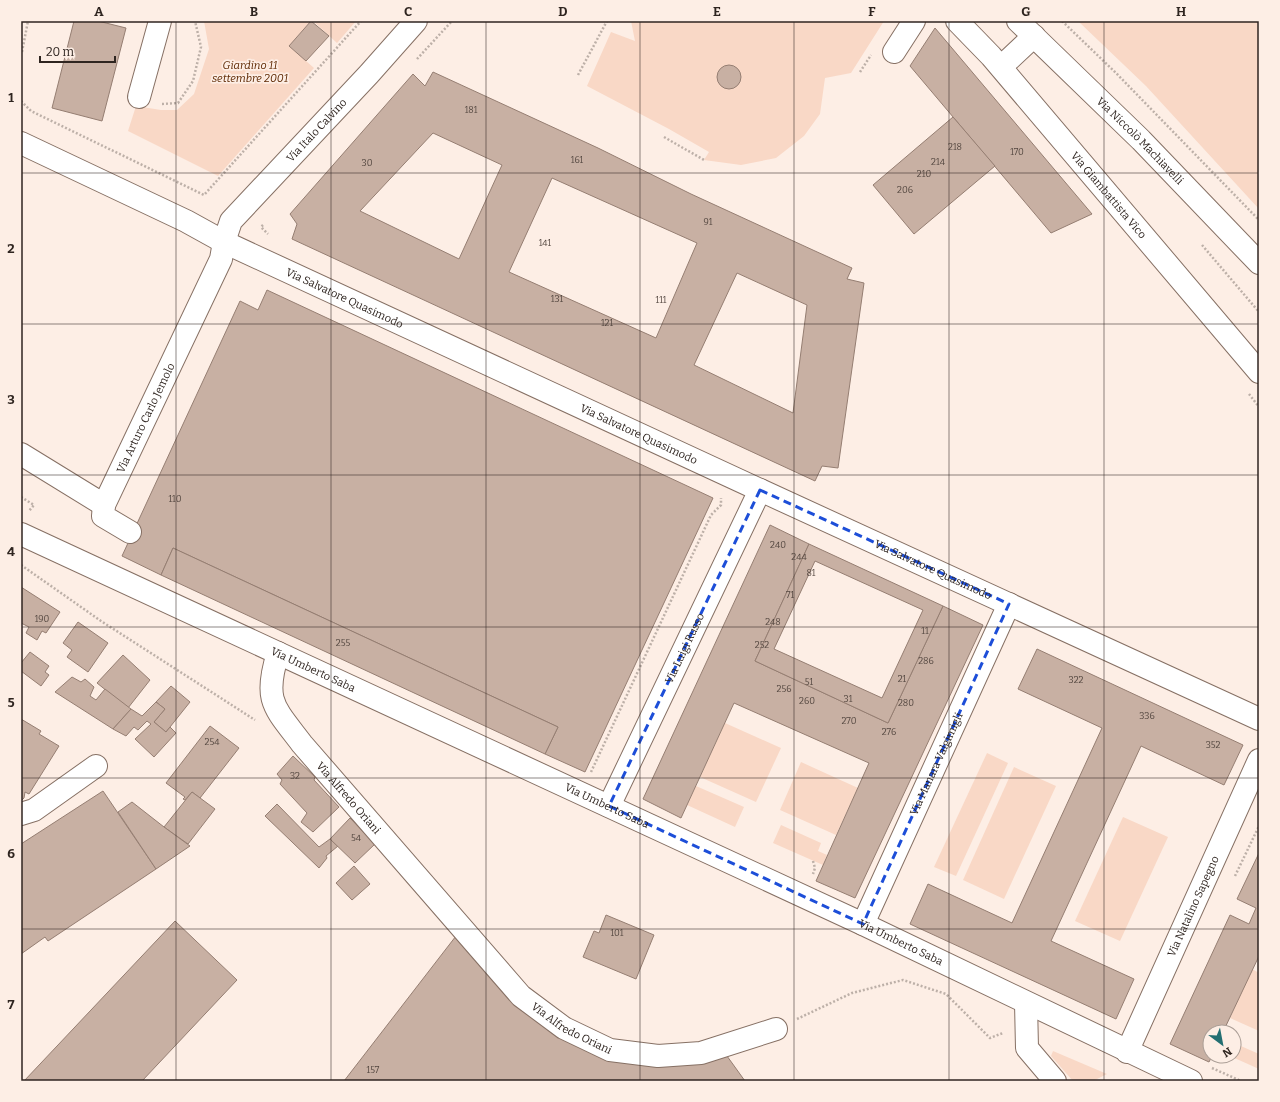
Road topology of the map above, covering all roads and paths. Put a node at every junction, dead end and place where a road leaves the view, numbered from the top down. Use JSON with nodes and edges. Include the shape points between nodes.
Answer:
{"nodes":[{"id":1,"x":28,"y":21,"type":"edge"},
{"id":2,"x":160,"y":21,"type":"edge"},
{"id":3,"x":195,"y":21,"type":"edge"},
{"id":4,"x":361,"y":21,"type":"edge"},
{"id":5,"x":416,"y":21,"type":"edge"},
{"id":6,"x":452,"y":21,"type":"edge"},
{"id":7,"x":607,"y":21,"type":"edge"},
{"id":8,"x":914,"y":21,"type":"edge"},
{"id":9,"x":957,"y":21,"type":"edge"},
{"id":10,"x":1018,"y":21,"type":"edge"},
{"id":11,"x":1062,"y":21,"type":"edge"},
{"id":12,"x":1034,"y":36,"type":"junction"},
{"id":13,"x":894,"y":52,"type":"dead end"},
{"id":14,"x":21,"y":53,"type":"edge"},
{"id":15,"x":413,"y":64,"type":"dead end"},
{"id":16,"x":1000,"y":67,"type":"junction"},
{"id":17,"x":578,"y":75,"type":"dead end"},
{"id":18,"x":139,"y":97,"type":"joint"},
{"id":19,"x":21,"y":101,"type":"edge"},
{"id":20,"x":664,"y":138,"type":"dead end"},
{"id":21,"x":21,"y":144,"type":"edge"},
{"id":22,"x":704,"y":160,"type":"dead end"},
{"id":23,"x":1259,"y":220,"type":"edge"},
{"id":24,"x":266,"y":222,"type":"dead end"},
{"id":25,"x":270,"y":236,"type":"dead end"},
{"id":26,"x":224,"y":242,"type":"junction"},
{"id":27,"x":1202,"y":245,"type":"dead end"},
{"id":28,"x":1259,"y":264,"type":"edge"},
{"id":29,"x":1259,"y":312,"type":"edge"},
{"id":30,"x":1259,"y":372,"type":"edge"},
{"id":31,"x":21,"y":454,"type":"edge"},
{"id":32,"x":760,"y":490,"type":"junction"},
{"id":33,"x":721,"y":495,"type":"dead end"},
{"id":34,"x":21,"y":497,"type":"edge"},
{"id":35,"x":34,"y":505,"type":"dead end"},
{"id":36,"x":104,"y":505,"type":"junction"},
{"id":37,"x":130,"y":532,"type":"dead end"},
{"id":38,"x":21,"y":534,"type":"edge"},
{"id":39,"x":21,"y":565,"type":"edge"},
{"id":40,"x":1009,"y":604,"type":"junction"},
{"id":41,"x":278,"y":653,"type":"junction"},
{"id":42,"x":1259,"y":719,"type":"edge"},
{"id":43,"x":257,"y":721,"type":"dead end"},
{"id":44,"x":1259,"y":760,"type":"edge"},
{"id":45,"x":96,"y":766,"type":"dead end"},
{"id":46,"x":590,"y":774,"type":"dead end"},
{"id":47,"x":609,"y":806,"type":"junction"},
{"id":48,"x":21,"y":814,"type":"edge"},
{"id":49,"x":813,"y":861,"type":"dead end"},
{"id":50,"x":815,"y":868,"type":"dead end"},
{"id":51,"x":863,"y":924,"type":"junction"},
{"id":52,"x":1026,"y":1003,"type":"junction"},
{"id":53,"x":1026,"y":1024,"type":"junction"},
{"id":54,"x":776,"y":1029,"type":"joint"},
{"id":55,"x":1128,"y":1052,"type":"junction"},
{"id":56,"x":1054,"y":1081,"type":"edge"},
{"id":57,"x":1191,"y":1081,"type":"edge"}],
"edges":[{"from":1,"to":14,"type":"path"},
{"from":2,"to":18,"type":"street"},
{"from":3,"to":18,"type":"path","via":[[201,47],[193,82],[178,103],[160,104]]},
{"from":4,"to":19,"type":"path","via":[[204,195],[31,111]]},
{"from":5,"to":26,"type":"street","name":"Via Italo Calvino","via":[[231,221]]},
{"from":6,"to":15,"type":"path"},
{"from":7,"to":17,"type":"path"},
{"from":8,"to":13,"type":"street"},
{"from":9,"to":16,"type":"street","name":"Via Giambattista Vico"},
{"from":10,"to":12,"type":"street","name":"Via Niccolò Machiavelli"},
{"from":11,"to":23,"type":"path"},
{"from":12,"to":16,"type":"street"},
{"from":12,"to":28,"type":"street","name":"Via Niccolò Machiavelli","via":[[1141,140]]},
{"from":16,"to":30,"type":"street","name":"Via Giambattista Vico"},
{"from":20,"to":22,"type":"path"},
{"from":21,"to":26,"type":"street","name":"Via Salvatore Quasimodo","via":[[186,221]]},
{"from":24,"to":25,"type":"path","via":[[261,227]]},
{"from":26,"to":32,"type":"street","name":"Via Salvatore Quasimodo"},
{"from":26,"to":36,"type":"street","name":"Via Arturo Carlo Jemolo","via":[[221,259]]},
{"from":27,"to":29,"type":"path"},
{"from":31,"to":36,"type":"street"},
{"from":32,"to":40,"type":"street","name":"Via Salvatore Quasimodo"},
{"from":32,"to":47,"type":"street","name":"Via Luigi Russo"},
{"from":33,"to":46,"type":"path","via":[[721,505],[711,515]]},
{"from":34,"to":35,"type":"path"},
{"from":36,"to":37,"type":"street","via":[[103,516]]},
{"from":38,"to":41,"type":"street","name":"Via Umberto Saba"},
{"from":39,"to":43,"type":"path","via":[[101,621]]},
{"from":40,"to":42,"type":"street","name":"Via Salvatore Quasimodo"},
{"from":40,"to":51,"type":"street","name":"Via Manara Valgimigli"},
{"from":41,"to":47,"type":"street","name":"Via Umberto Saba"},
{"from":41,"to":54,"type":"street","name":"Via Alfredo Oriani","via":[[270,692],[278,711],[302,744],[521,996],[564,1028],[610,1050],[658,1056],[701,1053]]},
{"from":44,"to":55,"type":"street","name":"Via Natalino Sapegno"},
{"from":45,"to":48,"type":"street","via":[[34,810]]},
{"from":47,"to":51,"type":"street","name":"Via Umberto Saba"},
{"from":49,"to":50,"type":"path"},
{"from":51,"to":52,"type":"street","name":"Via Umberto Saba"},
{"from":52,"to":53,"type":"street"},
{"from":52,"to":55,"type":"street","name":"Via Umberto Saba"},
{"from":53,"to":54,"type":"path","via":[[990,1038],[946,994],[903,980],[852,993]]},
{"from":53,"to":56,"type":"street","via":[[1027,1048]]},
{"from":55,"to":57,"type":"street","name":"Via Umberto Saba"}]}
